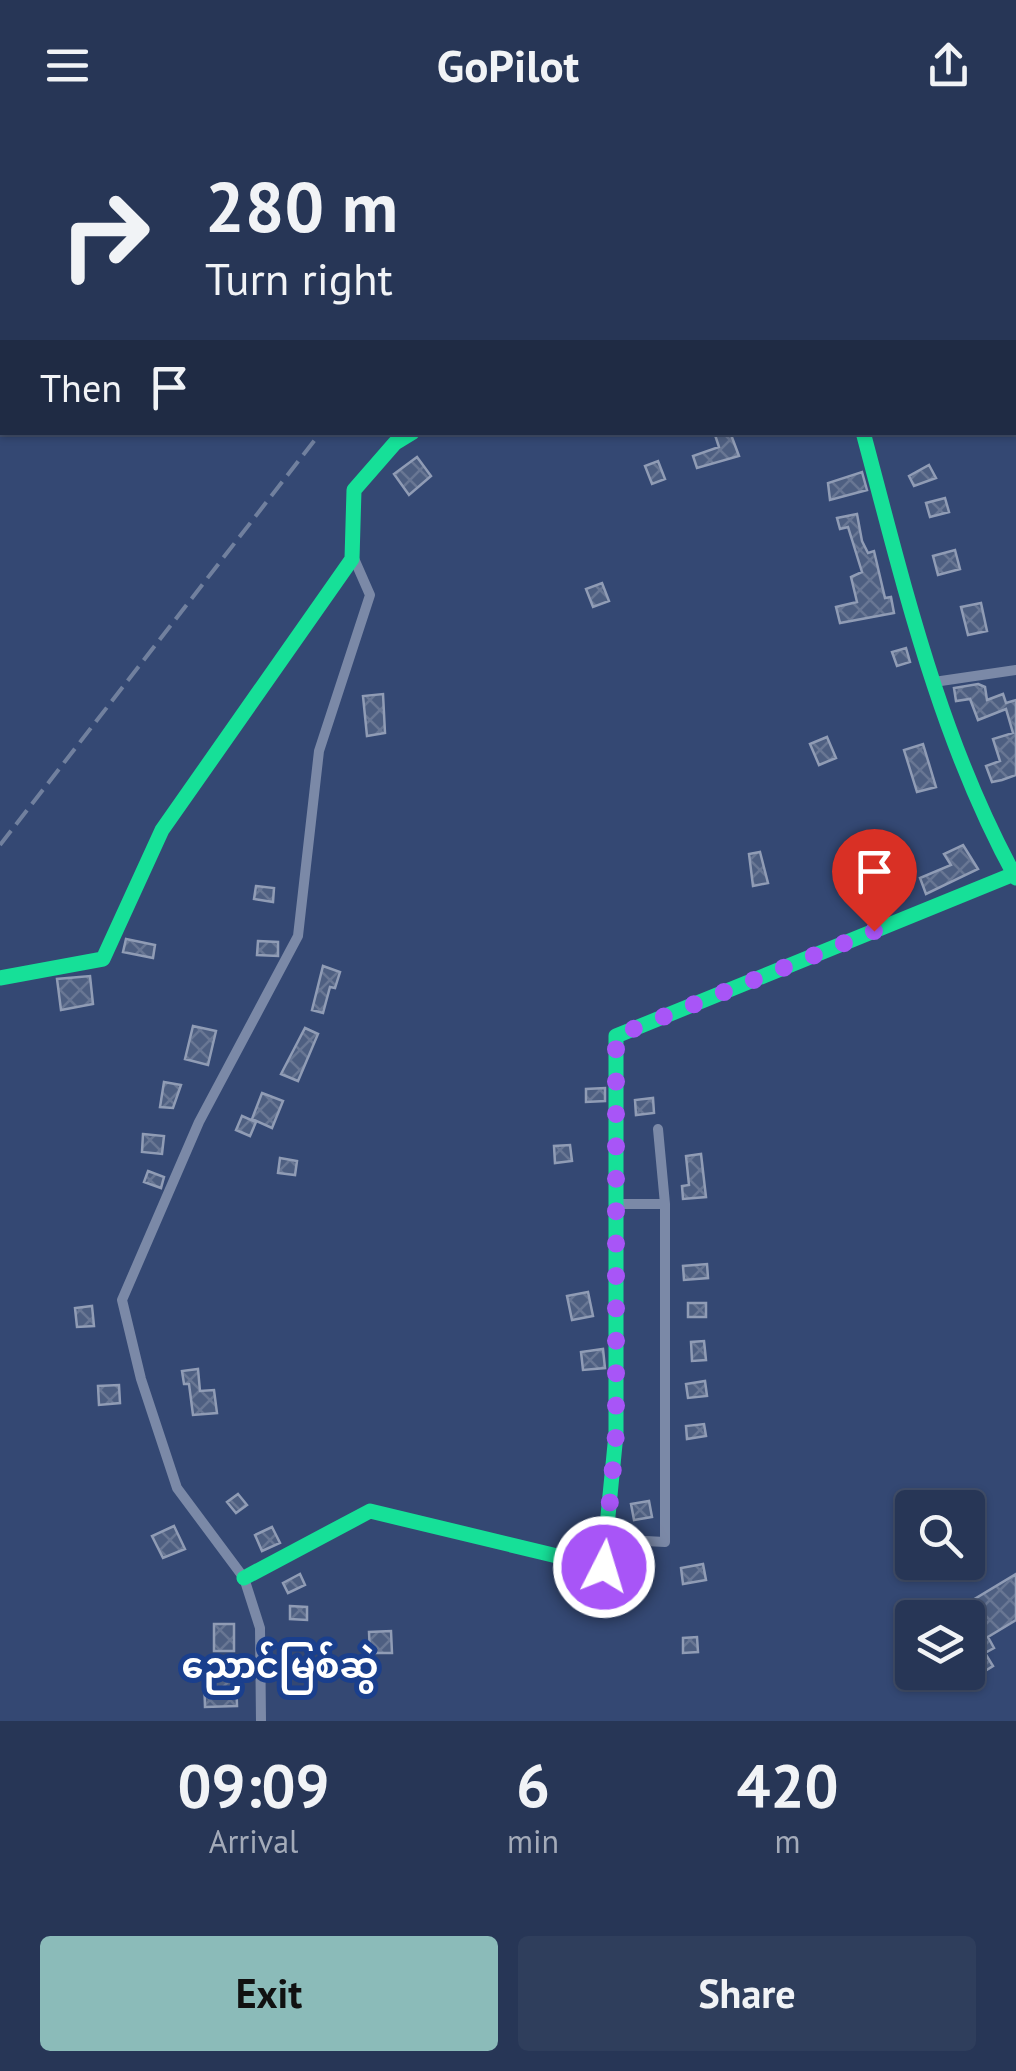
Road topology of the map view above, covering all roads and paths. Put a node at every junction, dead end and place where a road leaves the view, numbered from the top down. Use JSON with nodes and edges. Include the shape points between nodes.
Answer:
{"nodes":[{"id":1,"x":408,"y":435,"type":"edge"},
{"id":2,"x":863,"y":435,"type":"edge"},
{"id":3,"x":352,"y":554,"type":"junction"},
{"id":4,"x":1016,"y":670,"type":"edge"},
{"id":5,"x":934,"y":682,"type":"junction"},
{"id":6,"x":1015,"y":876,"type":"edge"},
{"id":7,"x":0,"y":978,"type":"edge"},
{"id":8,"x":658,"y":1129,"type":"dead end"},
{"id":9,"x":616,"y":1204,"type":"junction"},
{"id":10,"x":665,"y":1204,"type":"junction"},
{"id":11,"x":606,"y":1538,"type":"junction"},
{"id":12,"x":244,"y":1578,"type":"junction"},
{"id":13,"x":261,"y":1721,"type":"edge"}],
"edges":[{"from":1,"to":3,"type":"street","via":[[354,490]]},
{"from":2,"to":5,"type":"street"},
{"from":3,"to":7,"type":"street","via":[[162,830],[103,959]]},
{"from":3,"to":12,"type":"street","via":[[370,595],[319,751],[298,936],[199,1122],[122,1300],[177,1488]]},
{"from":4,"to":5,"type":"street"},
{"from":5,"to":6,"type":"street","via":[[990,836]]},
{"from":6,"to":9,"type":"street","via":[[616,1036]]},
{"from":8,"to":10,"type":"street"},
{"from":9,"to":10,"type":"street"},
{"from":9,"to":11,"type":"street","via":[[616,1434]]},
{"from":10,"to":11,"type":"street","via":[[665,1542]]},
{"from":11,"to":12,"type":"street","via":[[604,1567],[370,1510]]},
{"from":12,"to":13,"type":"street","via":[[260,1628]]}]}
